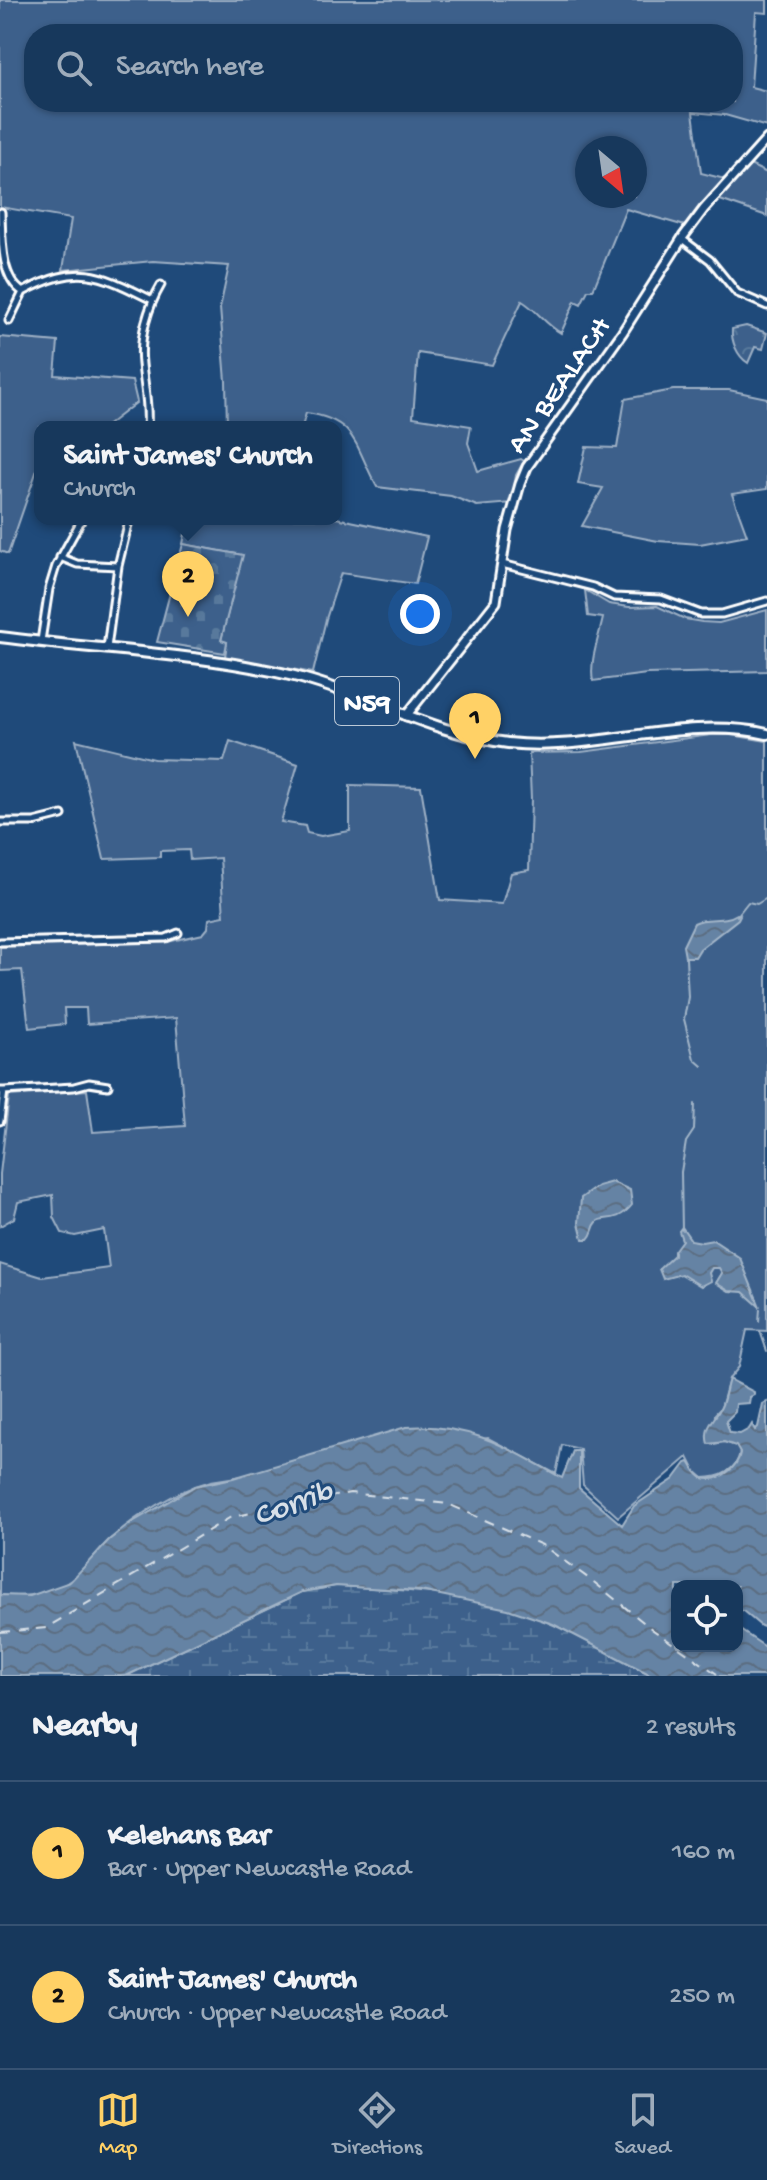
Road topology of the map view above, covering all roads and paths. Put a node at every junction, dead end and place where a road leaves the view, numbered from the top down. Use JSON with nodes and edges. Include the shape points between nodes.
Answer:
{"nodes":[{"id":1,"x":767,"y":139,"type":"edge"},
{"id":2,"x":1,"y":212,"type":"edge"},
{"id":3,"x":2,"y":223,"type":"edge"},
{"id":4,"x":12,"y":223,"type":"dead end"},
{"id":5,"x":682,"y":239,"type":"junction"},
{"id":6,"x":161,"y":285,"type":"dead end"},
{"id":7,"x":23,"y":292,"type":"junction"},
{"id":8,"x":152,"y":300,"type":"junction"},
{"id":9,"x":767,"y":306,"type":"edge"},
{"id":10,"x":9,"y":321,"type":"dead end"},
{"id":11,"x":147,"y":421,"type":"edge"},
{"id":12,"x":79,"y":525,"type":"edge"},
{"id":13,"x":128,"y":525,"type":"dead end"},
{"id":14,"x":60,"y":557,"type":"junction"},
{"id":15,"x":502,"y":564,"type":"junction"},
{"id":16,"x":118,"y":566,"type":"junction"},
{"id":17,"x":767,"y":601,"type":"edge"},
{"id":18,"x":0,"y":637,"type":"edge"},
{"id":19,"x":41,"y":641,"type":"junction"},
{"id":20,"x":107,"y":648,"type":"junction"},
{"id":21,"x":406,"y":716,"type":"junction"},
{"id":22,"x":767,"y":734,"type":"edge"},
{"id":23,"x":62,"y":815,"type":"dead end"},
{"id":24,"x":0,"y":822,"type":"edge"},
{"id":25,"x":178,"y":933,"type":"dead end"},
{"id":26,"x":0,"y":942,"type":"edge"},
{"id":27,"x":108,"y":1086,"type":"dead end"},
{"id":28,"x":2,"y":1091,"type":"edge"},
{"id":29,"x":0,"y":1121,"type":"edge"}],
"edges":[{"from":1,"to":5,"type":"street","name":"AN BEALACH"},
{"from":2,"to":3,"type":"street"},
{"from":3,"to":4,"type":"street"},
{"from":3,"to":7,"type":"street","via":[[3,265]]},
{"from":5,"to":9,"type":"street","via":[[710,260],[737,293]]},
{"from":5,"to":15,"type":"street","name":"AN BEALACH","via":[[527,467]]},
{"from":6,"to":8,"type":"street"},
{"from":7,"to":8,"type":"street","via":[[89,274]]},
{"from":7,"to":10,"type":"street"},
{"from":8,"to":11,"type":"street","via":[[142,354]]},
{"from":12,"to":14,"type":"street"},
{"from":13,"to":16,"type":"street"},
{"from":14,"to":16,"type":"street","via":[[77,564]]},
{"from":14,"to":19,"type":"street"},
{"from":15,"to":17,"type":"street","via":[[614,597],[656,597],[701,614],[722,614]]},
{"from":15,"to":21,"type":"street","name":"AN BEALACH","via":[[493,608]]},
{"from":16,"to":20,"type":"street"},
{"from":18,"to":19,"type":"main road","number":"N59"},
{"from":19,"to":20,"type":"main road","number":"N59"},
{"from":20,"to":21,"type":"main road","number":"N59","via":[[273,672],[320,683]]},
{"from":21,"to":22,"type":"main road","number":"N59","via":[[503,742],[581,744],[698,729]]},
{"from":23,"to":24,"type":"street"},
{"from":25,"to":26,"type":"street","via":[[166,938]]},
{"from":27,"to":28,"type":"street"},
{"from":28,"to":29,"type":"street"}]}
